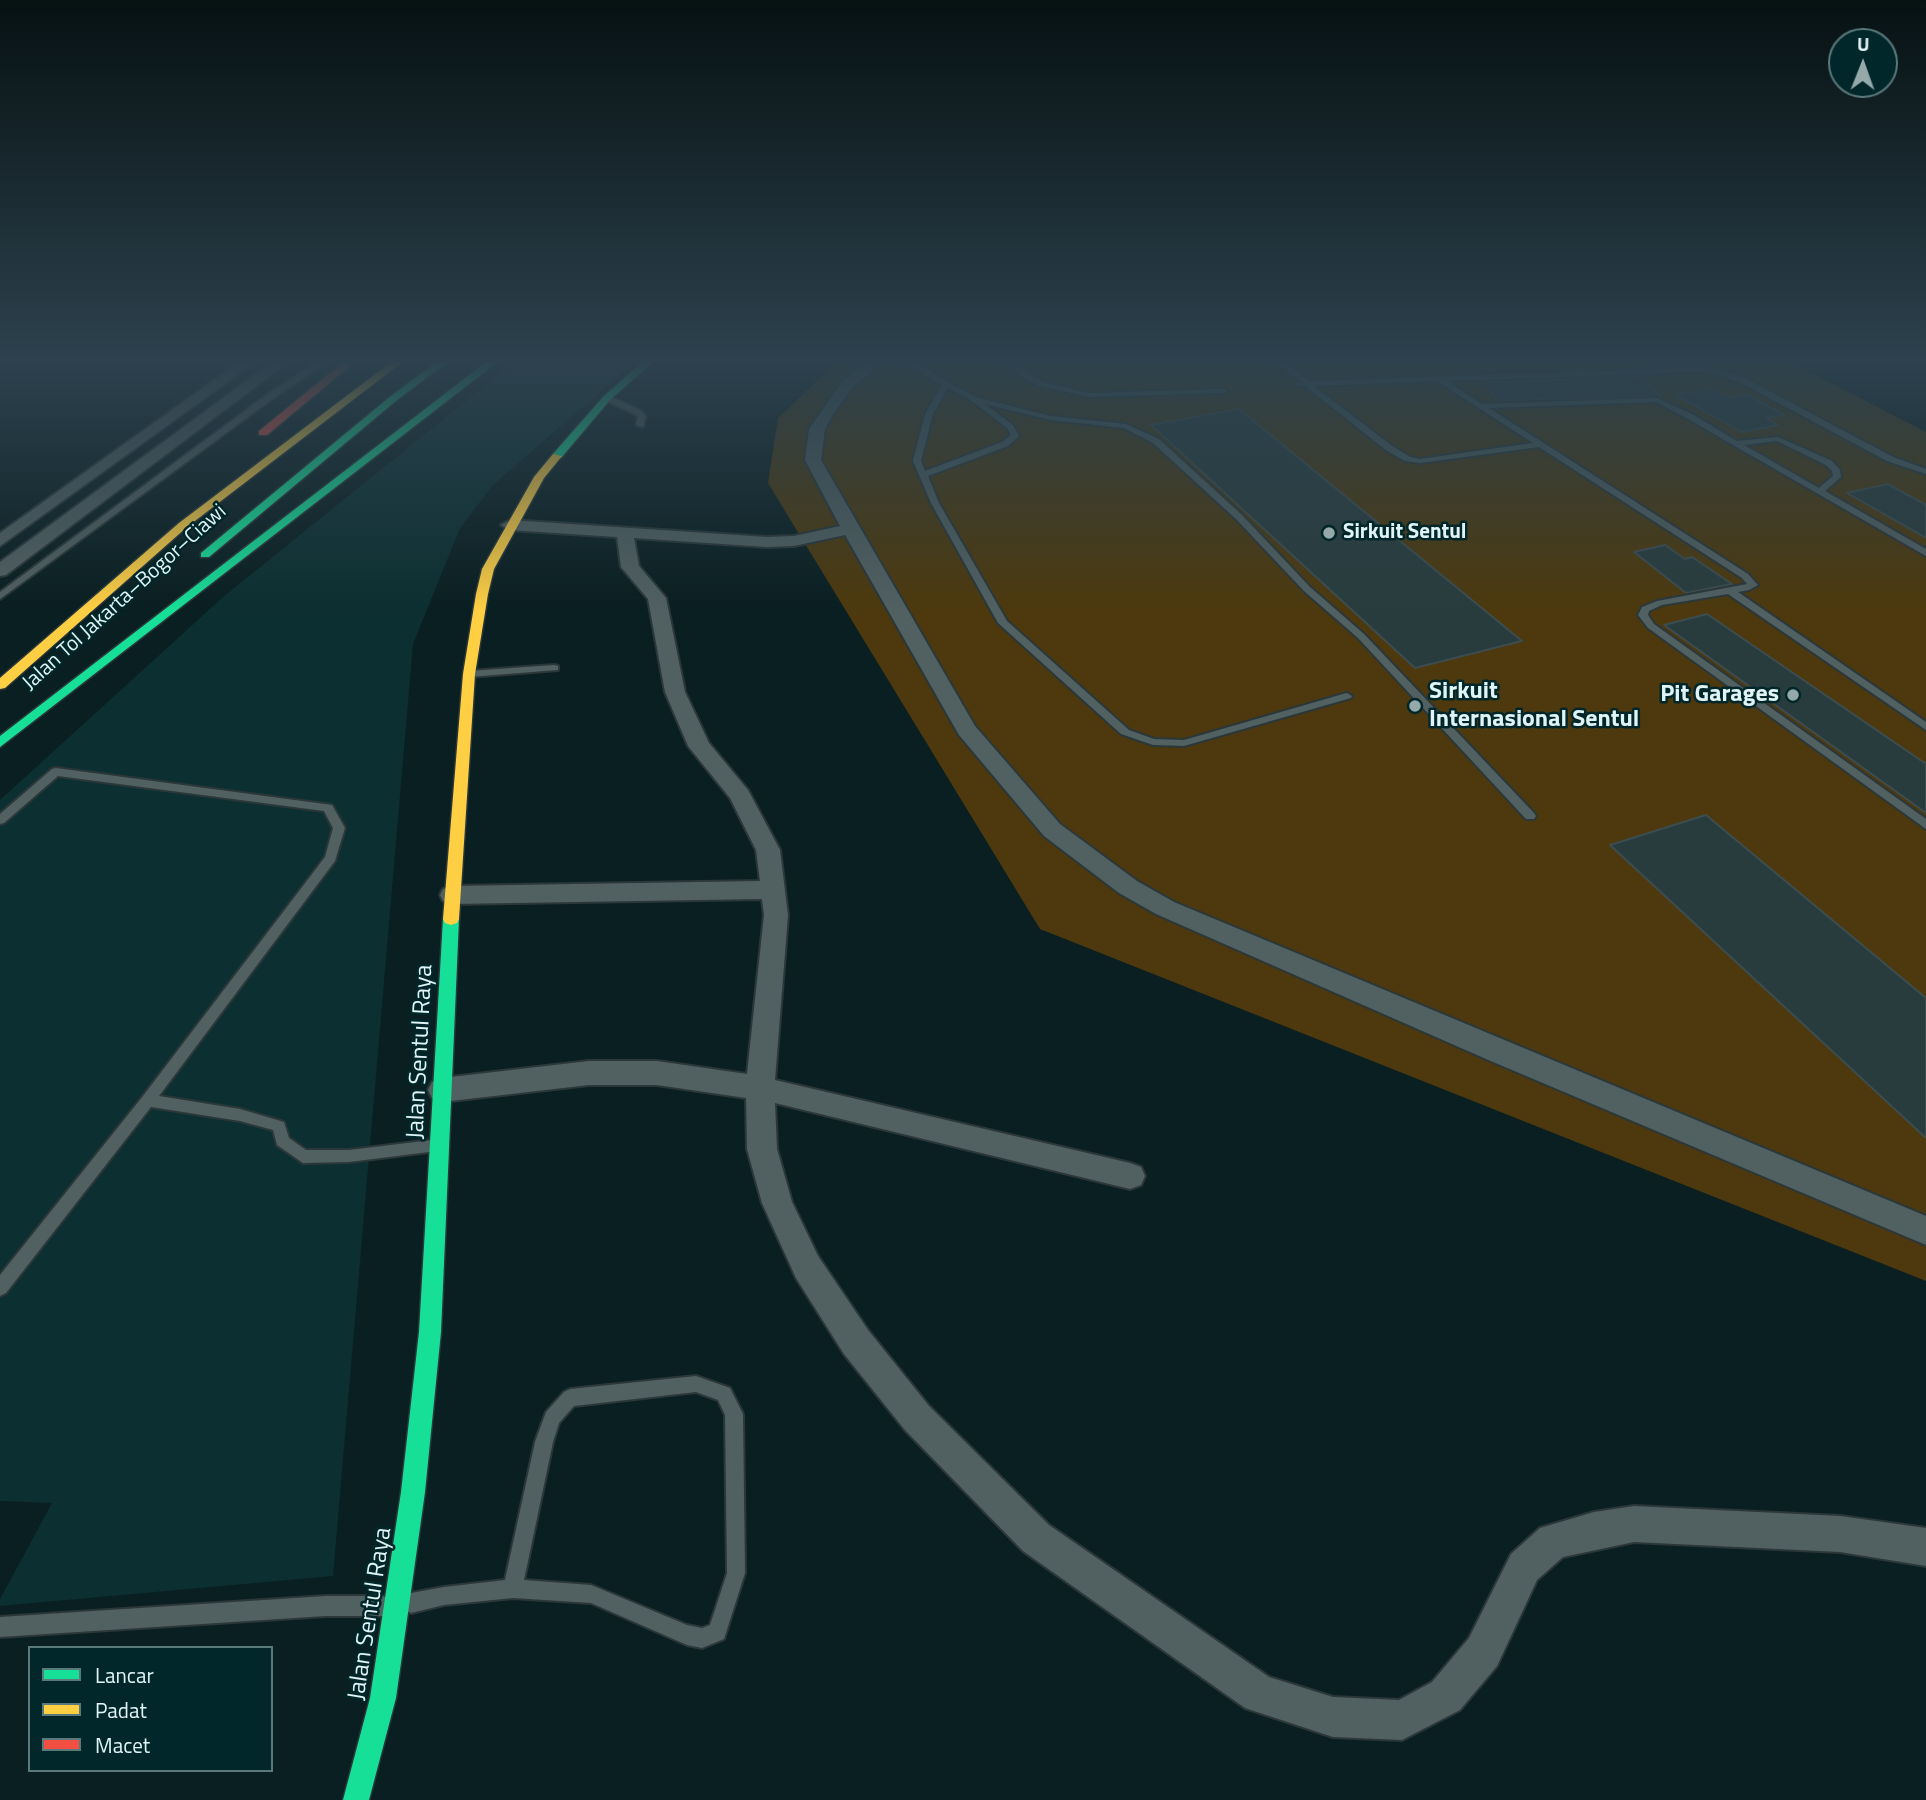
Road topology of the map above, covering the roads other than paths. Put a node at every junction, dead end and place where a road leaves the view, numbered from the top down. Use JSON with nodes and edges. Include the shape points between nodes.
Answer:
{"nodes":[{"id":1,"x":135,"y":444,"type":"edge"},
{"id":2,"x":171,"y":444,"type":"edge"},
{"id":3,"x":206,"y":444,"type":"edge"},
{"id":4,"x":290,"y":444,"type":"edge"},
{"id":5,"x":338,"y":444,"type":"edge"},
{"id":6,"x":386,"y":444,"type":"edge"},
{"id":7,"x":567,"y":444,"type":"edge"},
{"id":8,"x":814,"y":444,"type":"edge"},
{"id":9,"x":921,"y":444,"type":"edge"},
{"id":10,"x":1005,"y":444,"type":"edge"},
{"id":11,"x":1159,"y":444,"type":"edge"},
{"id":12,"x":1384,"y":444,"type":"edge"},
{"id":13,"x":1738,"y":444,"type":"edge"},
{"id":14,"x":1795,"y":444,"type":"edge"},
{"id":15,"x":1862,"y":444,"type":"edge"},
{"id":16,"x":1538,"y":445,"type":"joint"},
{"id":17,"x":1926,"y":472,"type":"edge"},
{"id":18,"x":923,"y":475,"type":"junction"},
{"id":19,"x":1820,"y":491,"type":"junction"},
{"id":20,"x":510,"y":525,"type":"junction"},
{"id":21,"x":850,"y":529,"type":"junction"},
{"id":22,"x":625,"y":534,"type":"junction"},
{"id":23,"x":0,"y":541,"type":"edge"},
{"id":24,"x":1926,"y":553,"type":"edge"},
{"id":25,"x":194,"y":565,"type":"dead end"},
{"id":26,"x":0,"y":571,"type":"edge"},
{"id":27,"x":1731,"y":592,"type":"junction"},
{"id":28,"x":0,"y":596,"type":"edge"},
{"id":29,"x":133,"y":620,"type":"dead end"},
{"id":30,"x":554,"y":668,"type":"dead end"},
{"id":31,"x":469,"y":674,"type":"junction"},
{"id":32,"x":0,"y":685,"type":"edge"},
{"id":33,"x":1347,"y":696,"type":"dead end"},
{"id":34,"x":1926,"y":727,"type":"edge"},
{"id":35,"x":0,"y":741,"type":"edge"},
{"id":36,"x":1530,"y":816,"type":"dead end"},
{"id":37,"x":0,"y":820,"type":"edge"},
{"id":38,"x":1926,"y":825,"type":"edge"},
{"id":39,"x":775,"y":890,"type":"junction"},
{"id":40,"x":452,"y":895,"type":"junction"},
{"id":41,"x":760,"y":1088,"type":"junction"},
{"id":42,"x":442,"y":1090,"type":"junction"},
{"id":43,"x":148,"y":1100,"type":"junction"},
{"id":44,"x":439,"y":1146,"type":"junction"},
{"id":45,"x":1130,"y":1176,"type":"dead end"},
{"id":46,"x":1926,"y":1231,"type":"edge"},
{"id":47,"x":0,"y":1288,"type":"edge"},
{"id":48,"x":1926,"y":1547,"type":"edge"},
{"id":49,"x":513,"y":1589,"type":"junction"},
{"id":50,"x":397,"y":1606,"type":"junction"},
{"id":51,"x":0,"y":1627,"type":"edge"},
{"id":52,"x":356,"y":1800,"type":"edge"}],
"edges":[{"from":1,"to":23,"type":"street"},
{"from":2,"to":26,"type":"street"},
{"from":3,"to":28,"type":"lane"},
{"from":4,"to":32,"type":"main road","name":"Jalan Tol Jakarta–Bogor–Ciawi","via":[[183,525]]},
{"from":5,"to":25,"type":"main road","name":"Jalan Tol Jakarta–Bogor–Ciawi"},
{"from":6,"to":35,"type":"main road"},
{"from":7,"to":20,"type":"main road","name":"Jalan Sentul Raya","via":[[539,477]]},
{"from":8,"to":21,"type":"street","via":[[813,460],[820,477]]},
{"from":9,"to":18,"type":"lane","via":[[917,461]]},
{"from":10,"to":18,"type":"lane"},
{"from":11,"to":36,"type":"lane","via":[[1361,636]]},
{"from":12,"to":16,"type":"lane","via":[[1420,461]]},
{"from":13,"to":19,"type":"lane"},
{"from":14,"to":19,"type":"lane","via":[[1836,470],[1837,477]]},
{"from":15,"to":17,"type":"lane"},
{"from":16,"to":27,"type":"lane","via":[[1753,585]]},
{"from":18,"to":33,"type":"lane","via":[[1003,623],[1125,732],[1153,742],[1184,743]]},
{"from":19,"to":24,"type":"lane"},
{"from":20,"to":22,"type":"street"},
{"from":20,"to":31,"type":"main road","name":"Jalan Sentul Raya","via":[[488,569]]},
{"from":21,"to":22,"type":"street","via":[[767,542]]},
{"from":21,"to":46,"type":"street","via":[[967,730],[1052,830],[1128,887],[1165,908],[1496,1052]]},
{"from":22,"to":39,"type":"street","via":[[630,567],[657,598],[675,692],[699,746],[740,795],[768,850]]},
{"from":27,"to":34,"type":"lane"},
{"from":27,"to":38,"type":"lane","via":[[1660,603],[1645,609],[1643,615],[1662,634]]},
{"from":29,"to":35,"type":"main road","name":"Jalan Tol Jakarta–Bogor–Ciawi"},
{"from":30,"to":31,"type":"lane"},
{"from":31,"to":40,"type":"main road","name":"Jalan Sentul Raya"},
{"from":37,"to":43,"type":"lane","via":[[57,772],[328,808],[340,828],[331,858]]},
{"from":39,"to":40,"type":"street"},
{"from":39,"to":41,"type":"street"},
{"from":40,"to":42,"type":"main road","name":"Jalan Sentul Raya"},
{"from":41,"to":42,"type":"street","via":[[657,1073],[589,1073]]},
{"from":41,"to":45,"type":"street"},
{"from":41,"to":48,"type":"street","via":[[762,1149],[777,1202],[807,1267],[856,1342],[917,1418],[1036,1538],[1259,1694],[1333,1717],[1402,1720],[1446,1696],[1483,1652],[1524,1567],[1553,1541],[1594,1530],[1634,1524],[1840,1534]]},
{"from":42,"to":44,"type":"main road","name":"Jalan Sentul Raya"},
{"from":43,"to":44,"type":"lane","via":[[279,1126],[282,1141],[303,1157]]},
{"from":43,"to":47,"type":"lane"},
{"from":44,"to":50,"type":"main road","name":"Jalan Sentul Raya","via":[[430,1332]]},
{"from":49,"to":49,"type":"lane","via":[[591,1594],[687,1635],[702,1638],[717,1632],[736,1573],[734,1414],[724,1394],[696,1384],[570,1398],[552,1418],[544,1442]]},
{"from":49,"to":50,"type":"lane"},
{"from":50,"to":51,"type":"lane","via":[[326,1606]]},
{"from":50,"to":52,"type":"main road","name":"Jalan Sentul Raya","via":[[383,1698]]}]}
